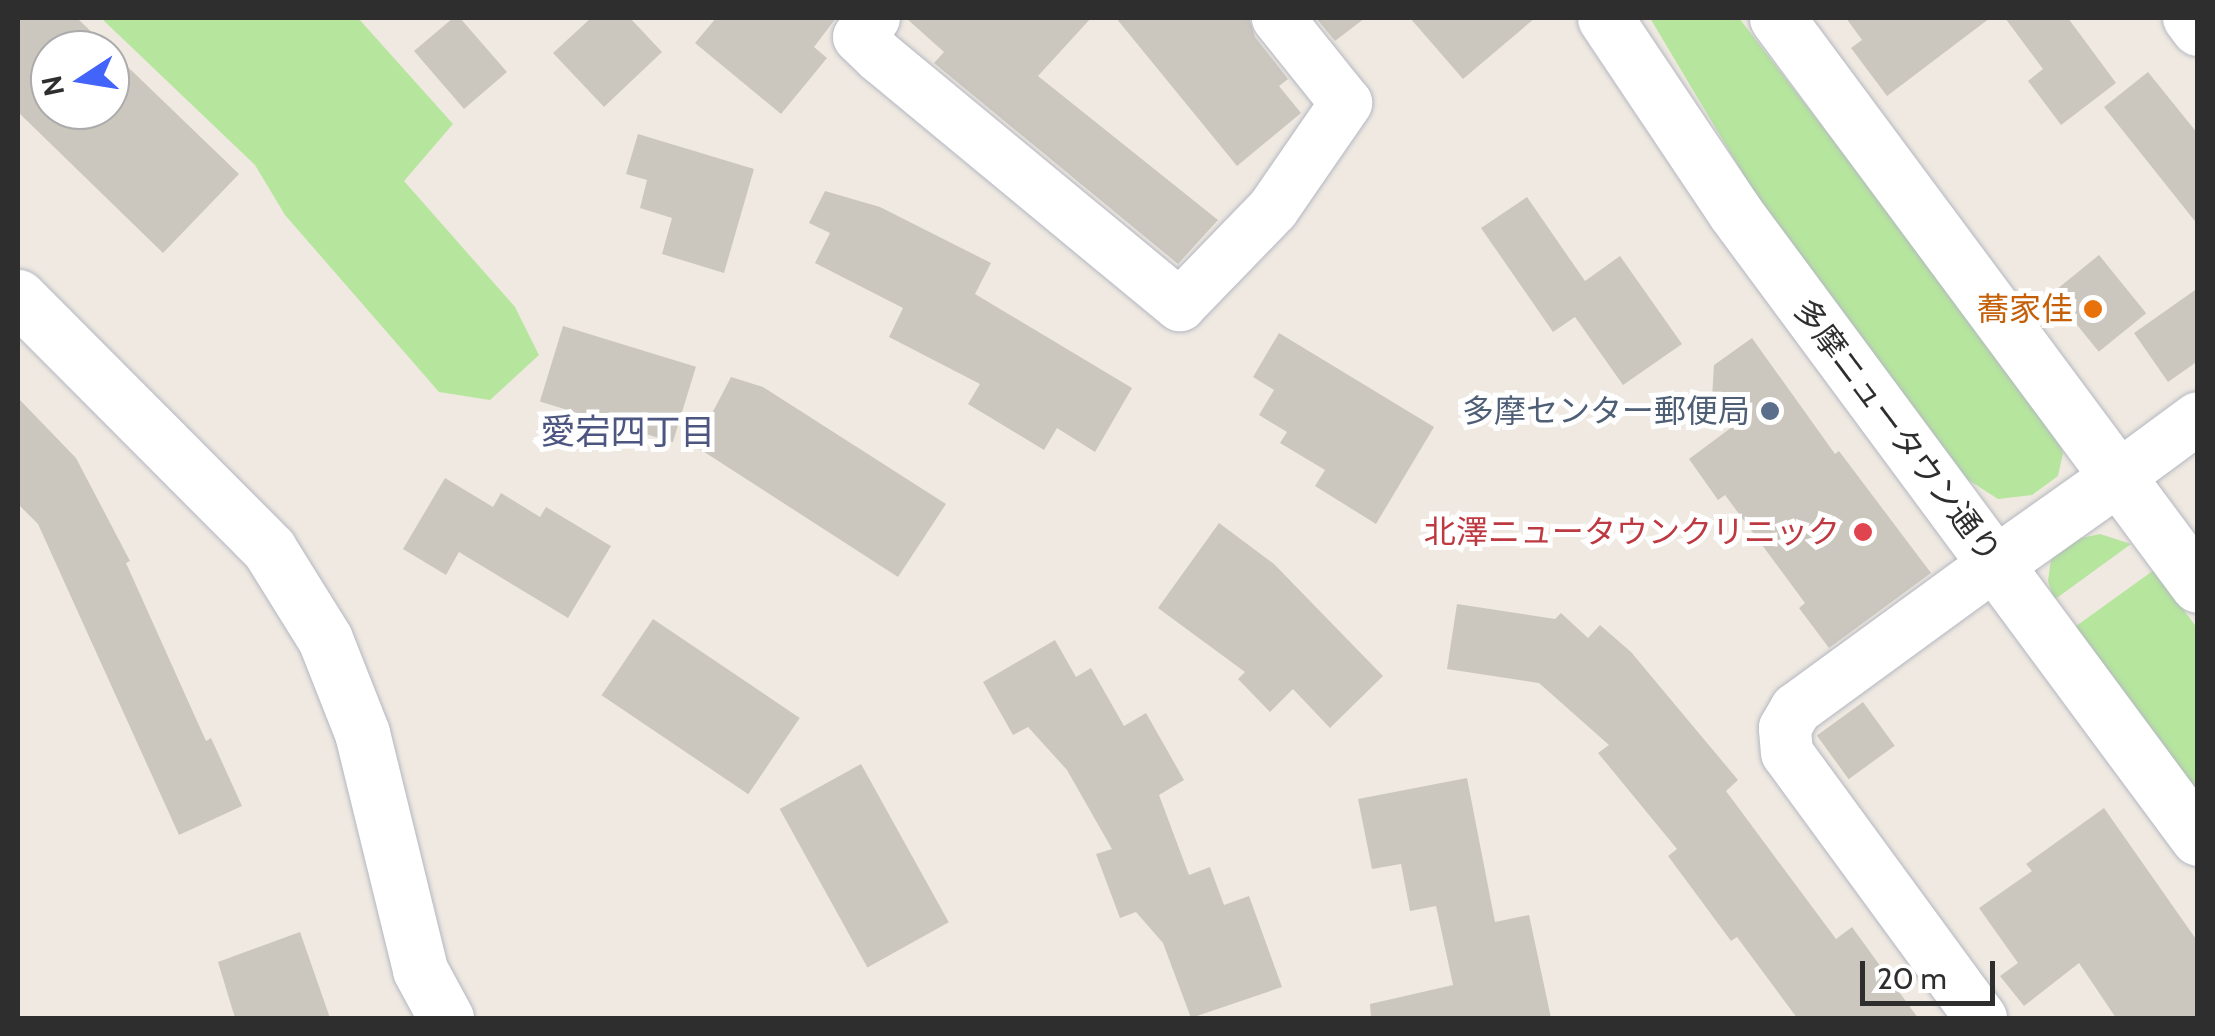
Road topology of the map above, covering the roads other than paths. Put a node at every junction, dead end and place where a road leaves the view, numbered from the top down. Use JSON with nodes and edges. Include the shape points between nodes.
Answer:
{"nodes":[{"id":1,"x":874,"y":18,"type":"edge"},
{"id":2,"x":1278,"y":18,"type":"edge"},
{"id":3,"x":1604,"y":18,"type":"edge"},
{"id":4,"x":1777,"y":18,"type":"edge"},
{"id":5,"x":2188,"y":18,"type":"edge"},
{"id":6,"x":2198,"y":30,"type":"edge"},
{"id":7,"x":18,"y":296,"type":"edge"},
{"id":8,"x":2198,"y":418,"type":"edge"},
{"id":9,"x":2118,"y":477,"type":"junction"},
{"id":10,"x":1995,"y":564,"type":"junction"},
{"id":11,"x":2198,"y":585,"type":"edge"},
{"id":12,"x":2198,"y":838,"type":"edge"},
{"id":13,"x":446,"y":1018,"type":"edge"},
{"id":14,"x":1981,"y":1018,"type":"edge"}],
"edges":[{"from":1,"to":2,"type":"street","via":[[859,37],[880,58],[1180,305],[1274,210],[1346,103]]},
{"from":3,"to":10,"type":"main road","name":"多摩ニュータウン通り","via":[[1734,211]]},
{"from":4,"to":9,"type":"main road"},
{"from":5,"to":6,"type":"street"},
{"from":7,"to":13,"type":"main road","via":[[269,548],[325,640],[362,733],[420,970]]},
{"from":8,"to":9,"type":"street"},
{"from":9,"to":10,"type":"main road"},
{"from":9,"to":11,"type":"main road"},
{"from":10,"to":12,"type":"main road","name":"多摩ニュータウン通り"},
{"from":10,"to":14,"type":"street","via":[[1796,709],[1786,728],[1787,752]]}]}
